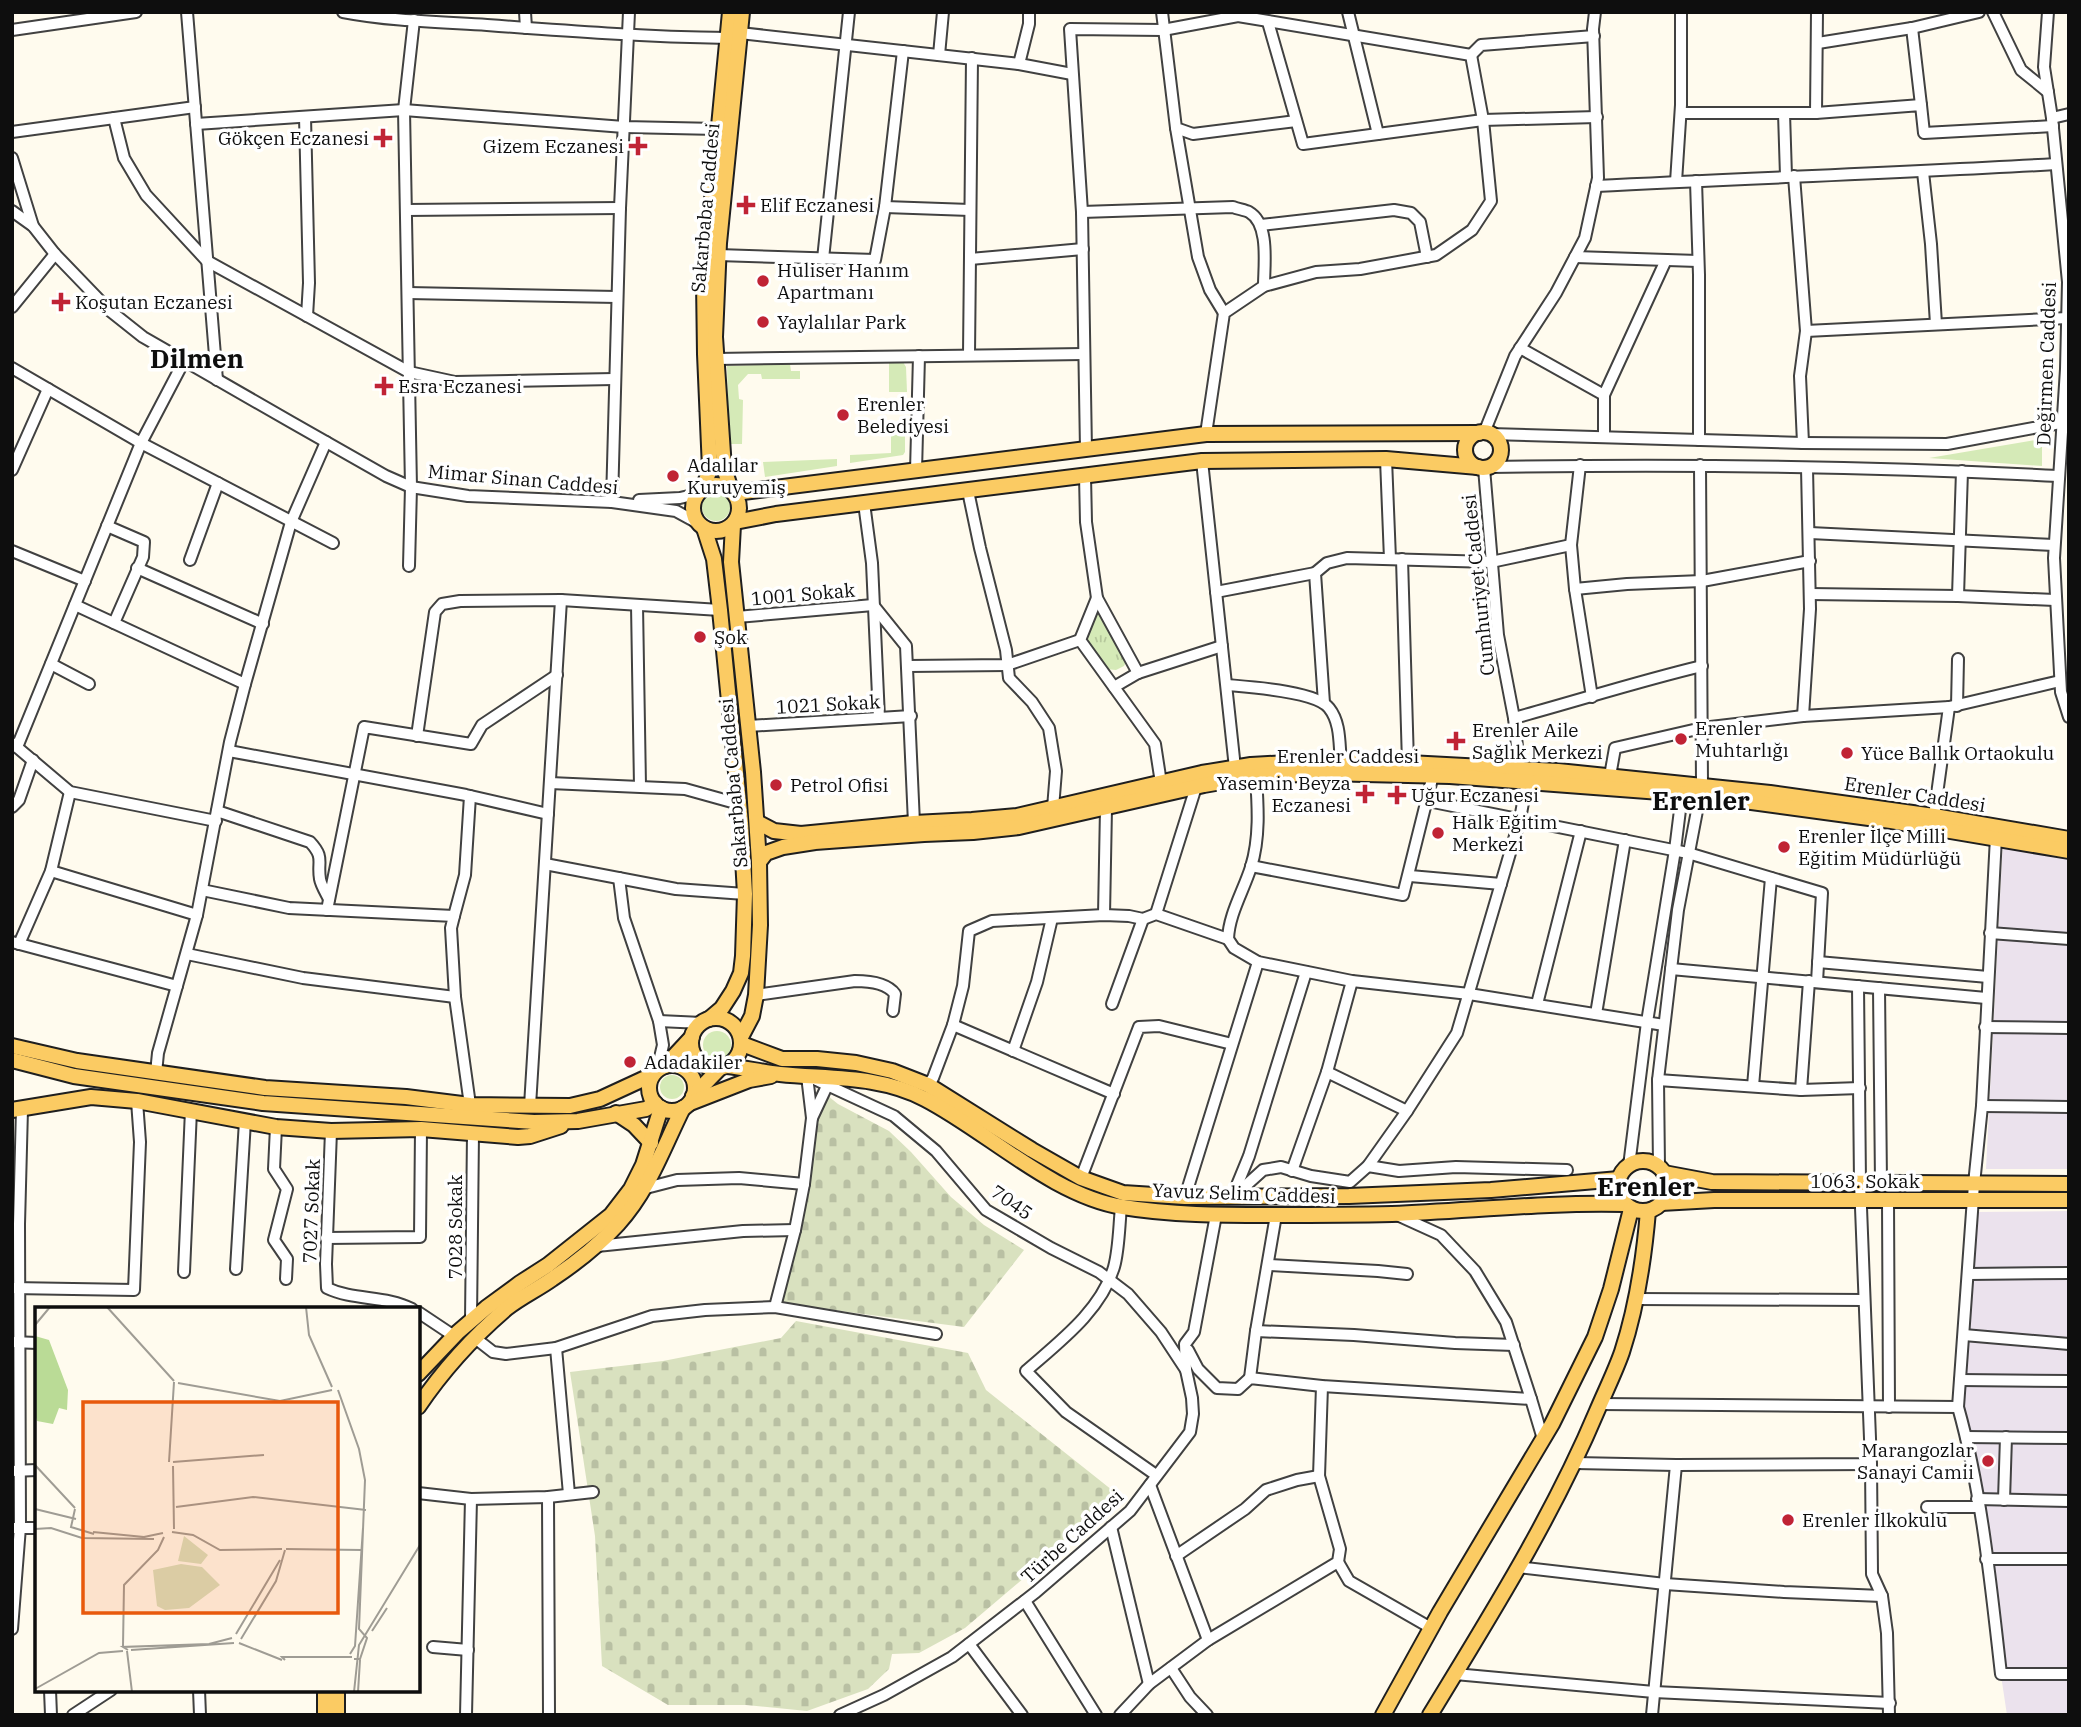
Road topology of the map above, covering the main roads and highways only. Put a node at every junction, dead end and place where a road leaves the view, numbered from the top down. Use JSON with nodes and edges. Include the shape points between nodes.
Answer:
{"nodes":[{"id":1,"x":730,"y":12,"type":"edge"},
{"id":2,"x":743,"y":12,"type":"edge"},
{"id":3,"x":734,"y":36,"type":"junction"},
{"id":4,"x":1485,"y":433,"type":"junction"},
{"id":5,"x":1484,"y":467,"type":"junction"},
{"id":6,"x":700,"y":491,"type":"junction"},
{"id":7,"x":733,"y":491,"type":"junction"},
{"id":8,"x":734,"y":523,"type":"junction"},
{"id":9,"x":701,"y":525,"type":"junction"},
{"id":10,"x":1522,"y":777,"type":"junction"},
{"id":11,"x":1701,"y":790,"type":"junction"},
{"id":12,"x":757,"y":822,"type":"junction"},
{"id":13,"x":2069,"y":839,"type":"edge"},
{"id":14,"x":2069,"y":851,"type":"edge"},
{"id":15,"x":759,"y":862,"type":"junction"},
{"id":16,"x":706,"y":1021,"type":"junction"},
{"id":17,"x":692,"y":1037,"type":"junction"},
{"id":18,"x":741,"y":1040,"type":"junction"},
{"id":19,"x":12,"y":1046,"type":"edge"},
{"id":20,"x":12,"y":1060,"type":"edge"},
{"id":21,"x":723,"y":1067,"type":"junction"},
{"id":22,"x":658,"y":1070,"type":"junction"},
{"id":23,"x":780,"y":1074,"type":"junction"},
{"id":24,"x":104,"y":1080,"type":"junction"},
{"id":25,"x":102,"y":1098,"type":"junction"},
{"id":26,"x":689,"y":1102,"type":"junction"},
{"id":27,"x":658,"y":1105,"type":"junction"},
{"id":28,"x":17,"y":1110,"type":"edge"},
{"id":29,"x":616,"y":1113,"type":"junction"},
{"id":30,"x":578,"y":1121,"type":"junction"},
{"id":31,"x":651,"y":1143,"type":"junction"},
{"id":32,"x":1662,"y":1170,"type":"junction"},
{"id":33,"x":1619,"y":1180,"type":"junction"},
{"id":34,"x":2069,"y":1184,"type":"edge"},
{"id":35,"x":2069,"y":1200,"type":"edge"},
{"id":36,"x":1661,"y":1203,"type":"junction"},
{"id":37,"x":1628,"y":1206,"type":"junction"},
{"id":38,"x":1648,"y":1211,"type":"junction"},
{"id":39,"x":421,"y":1367,"type":"edge"},
{"id":40,"x":420,"y":1405,"type":"edge"},
{"id":41,"x":325,"y":1692,"type":"edge"},
{"id":42,"x":337,"y":1692,"type":"edge"},
{"id":43,"x":325,"y":1715,"type":"edge"},
{"id":44,"x":337,"y":1715,"type":"edge"},
{"id":45,"x":1383,"y":1715,"type":"edge"},
{"id":46,"x":1430,"y":1715,"type":"edge"}],
"edges":[{"from":1,"to":3,"type":"main road","name":"Sakarbaba Caddesi"},
{"from":2,"to":3,"type":"main road","name":"Sakarbaba Caddesi"},
{"from":3,"to":6,"type":"main road","name":"Sakarbaba Caddesi","via":[[718,129],[704,282],[710,469]]},
{"from":3,"to":7,"type":"main road","name":"Sakarbaba Caddesi","via":[[715,337],[724,468]]},
{"from":4,"to":5,"type":"main road","via":[[1496,437],[1501,448],[1499,459]]},
{"from":4,"to":5,"type":"main road","via":[[1470,438],[1466,452],[1470,461]]},
{"from":4,"to":7,"type":"main road","via":[[1206,433]]},
{"from":5,"to":8,"type":"main road","via":[[1387,459],[1202,461]]},
{"from":6,"to":7,"type":"main road","via":[[717,484]]},
{"from":6,"to":9,"type":"main road","via":[[693,509]]},
{"from":7,"to":8,"type":"main road","via":[[740,507]]},
{"from":8,"to":9,"type":"main road","via":[[719,531]]},
{"from":8,"to":12,"type":"main road","name":"Sakarbaba Caddesi","via":[[731,562]]},
{"from":9,"to":16,"type":"main road","name":"Sakarbaba Caddesi","via":[[715,559],[745,894],[741,973],[722,1008]]},
{"from":10,"to":11,"type":"main road","name":"Erenler Caddesi","via":[[1610,776]]},
{"from":10,"to":11,"type":"main road","name":"Erenler Caddesi","via":[[1682,794]]},
{"from":10,"to":12,"type":"main road","name":"Erenler Caddesi","via":[[1408,763],[1251,765],[1017,816],[801,834],[774,831]]},
{"from":10,"to":15,"type":"main road","name":"Erenler Caddesi","via":[[1256,776],[1018,827],[815,842],[766,853]]},
{"from":11,"to":13,"type":"main road","name":"Erenler Caddesi","via":[[1770,793]]},
{"from":11,"to":14,"type":"main road","name":"Erenler Caddesi"},
{"from":12,"to":15,"type":"main road","name":"Sakarbaba Caddesi"},
{"from":15,"to":18,"type":"main road","name":"Sakarbaba Caddesi","via":[[756,995]]},
{"from":16,"to":17,"type":"main road"},
{"from":16,"to":18,"type":"main road","via":[[725,1020],[737,1029]]},
{"from":17,"to":21,"type":"main road","via":[[697,1060],[711,1068]]},
{"from":17,"to":22,"type":"main road"},
{"from":18,"to":21,"type":"main road","via":[[737,1057]]},
{"from":18,"to":33,"type":"main road","name":"Yavuz Selim Caddesi","via":[[782,1059],[892,1070],[928,1085],[1081,1178],[1123,1194],[1349,1196]]},
{"from":19,"to":22,"type":"main road","via":[[64,1059],[265,1088],[470,1105],[570,1105],[600,1099]]},
{"from":20,"to":24,"type":"main road"},
{"from":21,"to":23,"type":"main road","name":"Yavuz Selim Caddesi"},
{"from":21,"to":26,"type":"main road"},
{"from":22,"to":26,"type":"main road","via":[[680,1066],[691,1075],[695,1089]]},
{"from":22,"to":27,"type":"main road","via":[[649,1089]]},
{"from":23,"to":26,"type":"main road"},
{"from":23,"to":37,"type":"main road","name":"Yavuz Selim Caddesi","via":[[878,1082],[922,1097],[1057,1182],[1121,1207],[1276,1215],[1394,1214],[1564,1203]]},
{"from":24,"to":25,"type":"main road"},
{"from":24,"to":30,"type":"main road","via":[[263,1103]]},
{"from":25,"to":28,"type":"main road"},
{"from":25,"to":30,"type":"main road","via":[[276,1127],[331,1131],[421,1129],[530,1136]]},
{"from":26,"to":27,"type":"main road","via":[[668,1110]]},
{"from":26,"to":40,"type":"main road","via":[[646,1188],[620,1223],[597,1246],[509,1307],[438,1378]]},
{"from":27,"to":29,"type":"main road"},
{"from":27,"to":31,"type":"main road"},
{"from":29,"to":30,"type":"main road"},
{"from":29,"to":31,"type":"main road"},
{"from":31,"to":39,"type":"main road","via":[[631,1189],[611,1215],[471,1320]]},
{"from":32,"to":33,"type":"main road","via":[[1644,1161],[1629,1166]]},
{"from":32,"to":34,"type":"main road","name":"1063. Sokak","via":[[1712,1182]]},
{"from":32,"to":36,"type":"main road","via":[[1668,1189]]},
{"from":33,"to":37,"type":"main road","via":[[1618,1188]]},
{"from":35,"to":36,"type":"main road","name":"1063. Sokak"},
{"from":36,"to":38,"type":"main road"},
{"from":37,"to":38,"type":"main road"},
{"from":37,"to":45,"type":"main road","via":[[1611,1289],[1595,1337],[1543,1439]]},
{"from":38,"to":46,"type":"main road","via":[[1637,1299],[1622,1354],[1575,1463]]},
{"from":41,"to":43,"type":"main road"},
{"from":42,"to":44,"type":"main road"}]}
